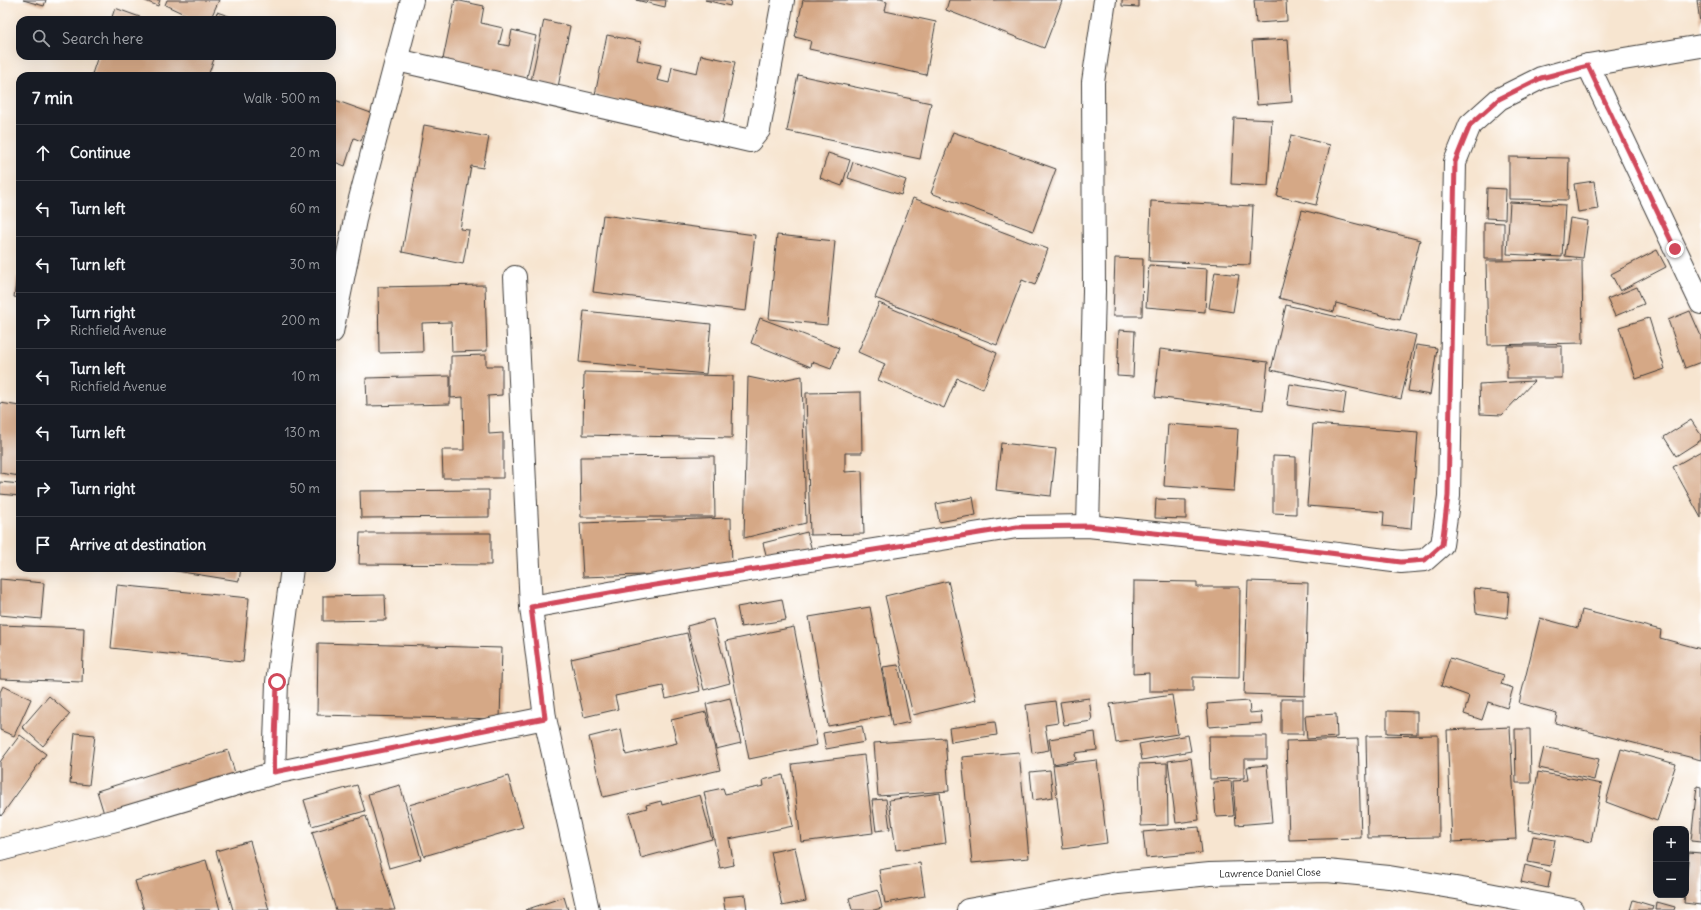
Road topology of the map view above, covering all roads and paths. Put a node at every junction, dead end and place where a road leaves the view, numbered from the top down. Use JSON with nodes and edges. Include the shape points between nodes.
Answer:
{"nodes":[{"id":1,"x":412,"y":0,"type":"edge"},
{"id":2,"x":783,"y":0,"type":"edge"},
{"id":3,"x":1105,"y":0,"type":"edge"},
{"id":4,"x":1701,"y":46,"type":"edge"},
{"id":5,"x":397,"y":60,"type":"junction"},
{"id":6,"x":1588,"y":66,"type":"junction"},
{"id":7,"x":515,"y":277,"type":"dead end"},
{"id":8,"x":1701,"y":303,"type":"edge"},
{"id":9,"x":336,"y":312,"type":"edge"},
{"id":10,"x":1088,"y":526,"type":"junction"},
{"id":11,"x":291,"y":572,"type":"edge"},
{"id":12,"x":531,"y":607,"type":"junction"},
{"id":13,"x":545,"y":718,"type":"junction"},
{"id":14,"x":274,"y":772,"type":"junction"},
{"id":15,"x":0,"y":850,"type":"edge"},
{"id":16,"x":588,"y":910,"type":"edge"},
{"id":17,"x":968,"y":910,"type":"edge"},
{"id":18,"x":1572,"y":910,"type":"edge"}],
"edges":[{"from":1,"to":5,"type":"street"},
{"from":2,"to":5,"type":"street","via":[[759,130],[750,141]]},
{"from":3,"to":10,"type":"street","via":[[1093,82],[1094,291]]},
{"from":4,"to":6,"type":"street"},
{"from":5,"to":9,"type":"street","via":[[357,210]]},
{"from":6,"to":8,"type":"street"},
{"from":6,"to":10,"type":"street","via":[[1541,78],[1499,99],[1470,125],[1455,162],[1448,496],[1442,545],[1425,560],[1401,562]]},
{"from":7,"to":12,"type":"street"},
{"from":10,"to":12,"type":"street","via":[[1017,527]]},
{"from":11,"to":14,"type":"street","via":[[277,682]]},
{"from":12,"to":13,"type":"street"},
{"from":13,"to":14,"type":"street"},
{"from":13,"to":16,"type":"street"},
{"from":14,"to":15,"type":"street","via":[[120,819]]},
{"from":17,"to":18,"type":"street","name":"Lawrence Daniel Close","via":[[1118,883],[1210,874],[1327,871],[1389,877]]}]}
